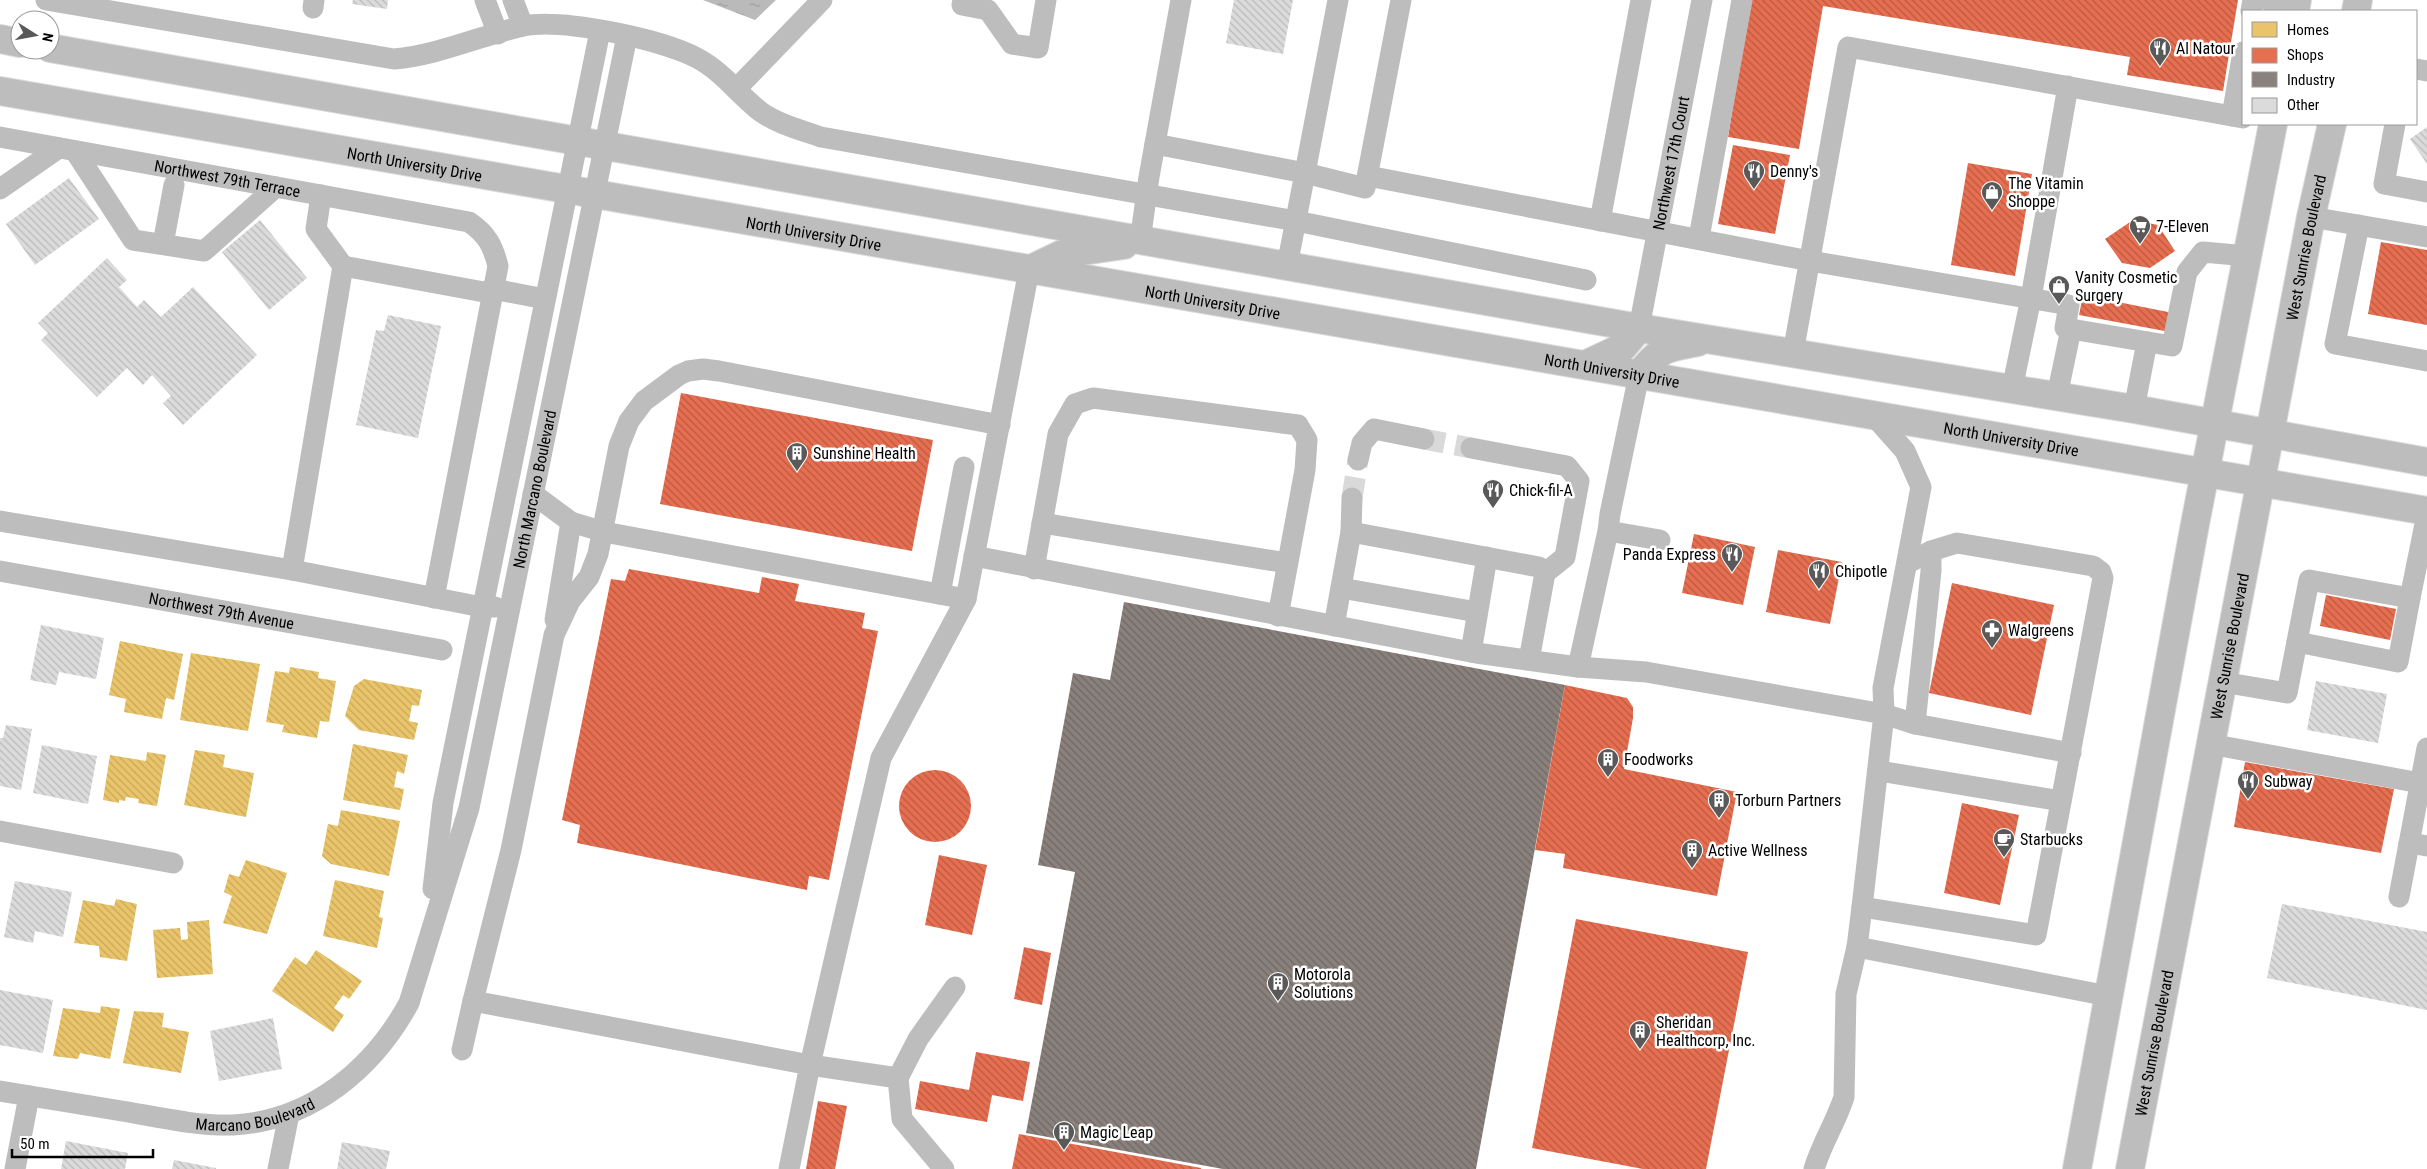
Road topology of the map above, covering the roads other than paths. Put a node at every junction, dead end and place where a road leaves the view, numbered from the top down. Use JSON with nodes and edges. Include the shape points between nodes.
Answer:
{"nodes":[{"id":1,"x":46,"y":0,"type":"edge"},
{"id":2,"x":485,"y":0,"type":"edge"},
{"id":3,"x":513,"y":0,"type":"edge"},
{"id":4,"x":822,"y":0,"type":"edge"},
{"id":5,"x":963,"y":0,"type":"edge"},
{"id":6,"x":1046,"y":0,"type":"edge"},
{"id":7,"x":1181,"y":0,"type":"edge"},
{"id":8,"x":1338,"y":0,"type":"edge"},
{"id":9,"x":1401,"y":0,"type":"edge"},
{"id":10,"x":1641,"y":0,"type":"edge"},
{"id":11,"x":1702,"y":0,"type":"edge"},
{"id":12,"x":1742,"y":0,"type":"edge"},
{"id":13,"x":2268,"y":0,"type":"edge"},
{"id":14,"x":2296,"y":5,"type":"edge"},
{"id":15,"x":523,"y":26,"type":"junction"},
{"id":16,"x":600,"y":31,"type":"junction"},
{"id":17,"x":498,"y":34,"type":"junction"},
{"id":18,"x":627,"y":36,"type":"junction"},
{"id":19,"x":60,"y":50,"type":"edge"},
{"id":20,"x":2242,"y":63,"type":"edge"},
{"id":21,"x":2068,"y":86,"type":"junction"},
{"id":22,"x":736,"y":89,"type":"junction"},
{"id":23,"x":0,"y":91,"type":"edge"},
{"id":24,"x":2237,"y":117,"type":"edge"},
{"id":25,"x":2272,"y":125,"type":"edge"},
{"id":26,"x":2332,"y":125,"type":"edge"},
{"id":27,"x":2395,"y":125,"type":"edge"},
{"id":28,"x":0,"y":137,"type":"edge"},
{"id":29,"x":578,"y":142,"type":"junction"},
{"id":30,"x":1155,"y":144,"type":"junction"},
{"id":31,"x":605,"y":146,"type":"junction"},
{"id":32,"x":67,"y":149,"type":"junction"},
{"id":33,"x":1305,"y":172,"type":"junction"},
{"id":34,"x":1368,"y":176,"type":"junction"},
{"id":35,"x":174,"y":185,"type":"dead end"},
{"id":36,"x":276,"y":187,"type":"junction"},
{"id":37,"x":0,"y":189,"type":"edge"},
{"id":38,"x":567,"y":192,"type":"junction"},
{"id":39,"x":2427,"y":192,"type":"edge"},
{"id":40,"x":1147,"y":194,"type":"junction"},
{"id":41,"x":320,"y":195,"type":"junction"},
{"id":42,"x":594,"y":196,"type":"junction"},
{"id":43,"x":2311,"y":217,"type":"junction"},
{"id":44,"x":1296,"y":221,"type":"junction"},
{"id":45,"x":1600,"y":221,"type":"junction"},
{"id":46,"x":2360,"y":225,"type":"junction"},
{"id":47,"x":1658,"y":232,"type":"junction"},
{"id":48,"x":2427,"y":237,"type":"edge"},
{"id":49,"x":1699,"y":238,"type":"junction"},
{"id":50,"x":1140,"y":240,"type":"junction"},
{"id":51,"x":163,"y":244,"type":"junction"},
{"id":52,"x":2247,"y":256,"type":"junction"},
{"id":53,"x":1810,"y":261,"type":"junction"},
{"id":54,"x":343,"y":266,"type":"junction"},
{"id":55,"x":1287,"y":266,"type":"junction"},
{"id":56,"x":1029,"y":270,"type":"junction"},
{"id":57,"x":1586,"y":280,"type":"dead end"},
{"id":58,"x":494,"y":289,"type":"junction"},
{"id":59,"x":2031,"y":298,"type":"junction"},
{"id":60,"x":545,"y":300,"type":"junction"},
{"id":61,"x":1639,"y":328,"type":"junction"},
{"id":62,"x":2071,"y":329,"type":"junction"},
{"id":63,"x":1712,"y":339,"type":"junction"},
{"id":64,"x":2147,"y":342,"type":"junction"},
{"id":65,"x":1793,"y":353,"type":"junction"},
{"id":66,"x":2427,"y":360,"type":"edge"},
{"id":67,"x":1587,"y":364,"type":"junction"},
{"id":68,"x":1639,"y":375,"type":"junction"},
{"id":69,"x":2012,"y":389,"type":"junction"},
{"id":70,"x":2057,"y":396,"type":"junction"},
{"id":71,"x":2134,"y":409,"type":"junction"},
{"id":72,"x":1874,"y":416,"type":"junction"},
{"id":73,"x":1000,"y":424,"type":"junction"},
{"id":74,"x":2214,"y":424,"type":"junction"},
{"id":75,"x":2270,"y":433,"type":"junction"},
{"id":76,"x":1424,"y":439,"type":"tunnel mouth"},
{"id":77,"x":1470,"y":448,"type":"tunnel mouth"},
{"id":78,"x":1358,"y":460,"type":"tunnel mouth"},
{"id":79,"x":2427,"y":462,"type":"edge"},
{"id":80,"x":964,"y":467,"type":"dead end"},
{"id":81,"x":2204,"y":473,"type":"junction"},
{"id":82,"x":2260,"y":482,"type":"junction"},
{"id":83,"x":533,"y":494,"type":"junction"},
{"id":84,"x":1352,"y":498,"type":"tunnel mouth"},
{"id":85,"x":2427,"y":512,"type":"edge"},
{"id":86,"x":0,"y":520,"type":"edge"},
{"id":87,"x":570,"y":522,"type":"junction"},
{"id":88,"x":1042,"y":523,"type":"junction"},
{"id":89,"x":1608,"y":531,"type":"junction"},
{"id":90,"x":604,"y":532,"type":"junction"},
{"id":91,"x":979,"y":532,"type":"junction"},
{"id":92,"x":1352,"y":532,"type":"junction"},
{"id":93,"x":1660,"y":540,"type":"dead end"},
{"id":94,"x":1931,"y":551,"type":"junction"},
{"id":95,"x":974,"y":556,"type":"junction"},
{"id":96,"x":1487,"y":557,"type":"junction"},
{"id":97,"x":1287,"y":563,"type":"junction"},
{"id":98,"x":1908,"y":563,"type":"junction"},
{"id":99,"x":1034,"y":569,"type":"junction"},
{"id":100,"x":292,"y":570,"type":"junction"},
{"id":101,"x":944,"y":570,"type":"junction"},
{"id":102,"x":0,"y":571,"type":"edge"},
{"id":103,"x":1545,"y":573,"type":"junction"},
{"id":104,"x":1341,"y":588,"type":"junction"},
{"id":105,"x":940,"y":594,"type":"junction"},
{"id":106,"x":434,"y":598,"type":"junction"},
{"id":107,"x":2410,"y":598,"type":"junction"},
{"id":108,"x":966,"y":599,"type":"junction"},
{"id":109,"x":511,"y":603,"type":"junction"},
{"id":110,"x":482,"y":606,"type":"junction"},
{"id":111,"x":1477,"y":612,"type":"junction"},
{"id":112,"x":1278,"y":616,"type":"junction"},
{"id":113,"x":1334,"y":626,"type":"junction"},
{"id":114,"x":554,"y":635,"type":"junction"},
{"id":115,"x":2297,"y":642,"type":"junction"},
{"id":116,"x":442,"y":650,"type":"dead end"},
{"id":117,"x":1471,"y":652,"type":"junction"},
{"id":118,"x":1530,"y":660,"type":"junction"},
{"id":119,"x":1578,"y":667,"type":"junction"},
{"id":120,"x":2222,"y":682,"type":"junction"},
{"id":121,"x":1884,"y":714,"type":"junction"},
{"id":122,"x":1914,"y":724,"type":"junction"},
{"id":123,"x":2210,"y":744,"type":"junction"},
{"id":124,"x":2427,"y":748,"type":"edge"},
{"id":125,"x":2071,"y":753,"type":"junction"},
{"id":126,"x":1879,"y":771,"type":"junction"},
{"id":127,"x":2420,"y":783,"type":"junction"},
{"id":128,"x":2061,"y":801,"type":"junction"},
{"id":129,"x":0,"y":831,"type":"edge"},
{"id":130,"x":2418,"y":844,"type":"edge"},
{"id":131,"x":172,"y":863,"type":"dead end"},
{"id":132,"x":2399,"y":897,"type":"dead end"},
{"id":133,"x":1862,"y":908,"type":"junction"},
{"id":134,"x":427,"y":939,"type":"junction"},
{"id":135,"x":1857,"y":947,"type":"junction"},
{"id":136,"x":955,"y":987,"type":"dead end"},
{"id":137,"x":2108,"y":996,"type":"junction"},
{"id":138,"x":473,"y":1001,"type":"junction"},
{"id":139,"x":462,"y":1050,"type":"dead end"},
{"id":140,"x":375,"y":1054,"type":"joint"},
{"id":141,"x":810,"y":1065,"type":"junction"},
{"id":142,"x":898,"y":1078,"type":"junction"},
{"id":143,"x":0,"y":1091,"type":"edge"},
{"id":144,"x":30,"y":1096,"type":"junction"},
{"id":145,"x":289,"y":1114,"type":"junction"},
{"id":146,"x":15,"y":1169,"type":"edge"},
{"id":147,"x":278,"y":1169,"type":"edge"},
{"id":148,"x":789,"y":1169,"type":"edge"},
{"id":149,"x":944,"y":1169,"type":"edge"},
{"id":150,"x":1814,"y":1169,"type":"edge"},
{"id":151,"x":2077,"y":1169,"type":"edge"},
{"id":152,"x":2130,"y":1169,"type":"edge"}],
"edges":[{"from":1,"to":17,"type":"street","via":[[394,59],[418,56]]},
{"from":2,"to":17,"type":"street"},
{"from":3,"to":15,"type":"street"},
{"from":4,"to":22,"type":"street"},
{"from":5,"to":6,"type":"street","via":[[962,5],[988,10],[1012,44],[1038,48]]},
{"from":7,"to":30,"type":"street"},
{"from":8,"to":33,"type":"street"},
{"from":9,"to":34,"type":"street"},
{"from":10,"to":45,"type":"street"},
{"from":11,"to":47,"type":"street","name":"Northwest 17th Court"},
{"from":12,"to":49,"type":"street"},
{"from":13,"to":14,"type":"street"},
{"from":15,"to":16,"type":"street","via":[[569,25]]},
{"from":15,"to":17,"type":"street"},
{"from":16,"to":18,"type":"street"},
{"from":16,"to":29,"type":"street","name":"North Marcano Boulevard"},
{"from":18,"to":22,"type":"street","via":[[666,45],[697,58]]},
{"from":18,"to":31,"type":"street","name":"North Marcano Boulevard"},
{"from":19,"to":29,"type":"main road"},
{"from":20,"to":24,"type":"street"},
{"from":21,"to":24,"type":"street"},
{"from":21,"to":53,"type":"street","via":[[1848,47]]},
{"from":21,"to":59,"type":"street"},
{"from":22,"to":40,"type":"street","via":[[762,112],[790,127],[821,136]]},
{"from":23,"to":38,"type":"main road","name":"North University Drive"},
{"from":25,"to":52,"type":"main road"},
{"from":26,"to":43,"type":"main road","name":"West Sunrise Boulevard"},
{"from":27,"to":39,"type":"street","via":[[2384,184]]},
{"from":28,"to":32,"type":"street","name":"Northwest 79th Terrace"},
{"from":29,"to":31,"type":"main road"},
{"from":29,"to":38,"type":"street","name":"North Marcano Boulevard"},
{"from":30,"to":33,"type":"street"},
{"from":30,"to":40,"type":"street"},
{"from":31,"to":42,"type":"street","name":"North Marcano Boulevard"},
{"from":31,"to":50,"type":"main road"},
{"from":32,"to":36,"type":"street","name":"Northwest 79th Terrace"},
{"from":32,"to":37,"type":"street"},
{"from":32,"to":51,"type":"street","via":[[133,240]]},
{"from":33,"to":34,"type":"street","via":[[1365,188]]},
{"from":33,"to":44,"type":"street"},
{"from":34,"to":45,"type":"street"},
{"from":35,"to":51,"type":"street"},
{"from":36,"to":41,"type":"street","name":"Northwest 79th Terrace"},
{"from":36,"to":51,"type":"street","via":[[204,251]]},
{"from":38,"to":42,"type":"main road","name":"North University Drive"},
{"from":38,"to":60,"type":"street","name":"North Marcano Boulevard"},
{"from":40,"to":44,"type":"street"},
{"from":40,"to":50,"type":"street"},
{"from":41,"to":54,"type":"street","via":[[316,229]]},
{"from":41,"to":58,"type":"street","name":"Northwest 79th Terrace","via":[[469,222],[481,230],[493,246],[498,266]]},
{"from":42,"to":56,"type":"main road","name":"North University Drive"},
{"from":42,"to":83,"type":"street","name":"North Marcano Boulevard"},
{"from":43,"to":46,"type":"street"},
{"from":43,"to":75,"type":"main road","name":"West Sunrise Boulevard"},
{"from":44,"to":55,"type":"street"},
{"from":44,"to":57,"type":"street"},
{"from":45,"to":47,"type":"street"},
{"from":46,"to":48,"type":"street"},
{"from":46,"to":66,"type":"street","via":[[2335,344]]},
{"from":47,"to":49,"type":"street"},
{"from":47,"to":61,"type":"street","name":"Northwest 17th Court"},
{"from":49,"to":53,"type":"street"},
{"from":50,"to":55,"type":"main road"},
{"from":50,"to":56,"type":"main road","via":[[1114,248],[1062,254]]},
{"from":52,"to":64,"type":"street","via":[[2203,252],[2187,272],[2172,346]]},
{"from":52,"to":74,"type":"main road"},
{"from":53,"to":59,"type":"street"},
{"from":53,"to":65,"type":"street"},
{"from":54,"to":58,"type":"street","via":[[484,292]]},
{"from":54,"to":100,"type":"street"},
{"from":55,"to":61,"type":"main road"},
{"from":56,"to":67,"type":"main road","name":"North University Drive"},
{"from":56,"to":73,"type":"street"},
{"from":58,"to":60,"type":"street"},
{"from":58,"to":106,"type":"street","name":"Northwest 79th Terrace"},
{"from":59,"to":62,"type":"street","via":[[2069,305],[2065,328]]},
{"from":59,"to":69,"type":"street"},
{"from":60,"to":110,"type":"street","name":"North Marcano Boulevard"},
{"from":61,"to":63,"type":"main road"},
{"from":61,"to":67,"type":"main road","via":[[1623,347]]},
{"from":62,"to":64,"type":"street"},
{"from":62,"to":70,"type":"street"},
{"from":63,"to":65,"type":"main road"},
{"from":63,"to":68,"type":"main road","via":[[1657,353]]},
{"from":64,"to":71,"type":"street"},
{"from":65,"to":69,"type":"main road"},
{"from":67,"to":68,"type":"main road","name":"North University Drive"},
{"from":68,"to":72,"type":"main road","name":"North University Drive"},
{"from":68,"to":89,"type":"street"},
{"from":69,"to":70,"type":"main road"},
{"from":70,"to":71,"type":"main road"},
{"from":71,"to":74,"type":"main road"},
{"from":72,"to":81,"type":"main road","name":"North University Drive"},
{"from":72,"to":98,"type":"street","via":[[1905,451],[1921,487]]},
{"from":73,"to":90,"type":"street","via":[[719,371],[688,371],[644,401],[629,421],[620,446]]},
{"from":73,"to":91,"type":"street"},
{"from":74,"to":75,"type":"main road"},
{"from":74,"to":81,"type":"main road"},
{"from":75,"to":79,"type":"main road"},
{"from":75,"to":82,"type":"main road","name":"West Sunrise Boulevard"},
{"from":76,"to":78,"type":"street","via":[[1374,429],[1362,443]]},
{"from":77,"to":103,"type":"street","via":[[1567,466],[1579,481],[1565,558]]},
{"from":80,"to":101,"type":"street"},
{"from":81,"to":82,"type":"main road","name":"North University Drive"},
{"from":81,"to":137,"type":"main road"},
{"from":82,"to":85,"type":"main road","name":"North University Drive"},
{"from":82,"to":120,"type":"main road","name":"West Sunrise Boulevard"},
{"from":83,"to":87,"type":"street"},
{"from":83,"to":109,"type":"street","name":"North Marcano Boulevard"},
{"from":84,"to":92,"type":"street"},
{"from":85,"to":107,"type":"street"},
{"from":86,"to":100,"type":"street"},
{"from":87,"to":90,"type":"street"},
{"from":87,"to":114,"type":"street","via":[[556,602]]},
{"from":88,"to":97,"type":"street"},
{"from":88,"to":97,"type":"street","via":[[1058,434],[1075,404],[1093,398],[1298,426],[1307,440],[1305,470]]},
{"from":88,"to":99,"type":"street"},
{"from":89,"to":93,"type":"street"},
{"from":89,"to":119,"type":"street"},
{"from":90,"to":105,"type":"street"},
{"from":90,"to":114,"type":"street","via":[[589,577],[570,601]]},
{"from":91,"to":95,"type":"street"},
{"from":91,"to":101,"type":"street"},
{"from":92,"to":96,"type":"street"},
{"from":92,"to":104,"type":"street"},
{"from":94,"to":98,"type":"street"},
{"from":94,"to":122,"type":"street"},
{"from":94,"to":125,"type":"street","via":[[1957,543],[2093,566],[2101,572],[2103,578]]},
{"from":95,"to":99,"type":"street"},
{"from":95,"to":108,"type":"street"},
{"from":96,"to":103,"type":"street","via":[[1539,567]]},
{"from":96,"to":111,"type":"street"},
{"from":97,"to":112,"type":"street"},
{"from":98,"to":121,"type":"street","via":[[1883,688]]},
{"from":99,"to":112,"type":"street"},
{"from":100,"to":106,"type":"street"},
{"from":101,"to":105,"type":"street"},
{"from":102,"to":116,"type":"street","name":"Northwest 79th Avenue"},
{"from":103,"to":118,"type":"street"},
{"from":104,"to":111,"type":"street"},
{"from":104,"to":113,"type":"street"},
{"from":105,"to":108,"type":"street"},
{"from":106,"to":110,"type":"street"},
{"from":107,"to":115,"type":"street","via":[[2308,580]]},
{"from":107,"to":115,"type":"street","via":[[2398,662]]},
{"from":108,"to":141,"type":"street","via":[[881,758]]},
{"from":109,"to":110,"type":"street","via":[[499,607]]},
{"from":109,"to":134,"type":"street","name":"North Marcano Boulevard","via":[[469,808]]},
{"from":110,"to":134,"type":"street","name":"North Marcano Boulevard","via":[[443,803]]},
{"from":111,"to":117,"type":"street"},
{"from":112,"to":113,"type":"street"},
{"from":113,"to":117,"type":"street"},
{"from":114,"to":138,"type":"street","via":[[511,850]]},
{"from":115,"to":120,"type":"street","via":[[2287,693]]},
{"from":117,"to":118,"type":"street"},
{"from":118,"to":119,"type":"street"},
{"from":119,"to":121,"type":"street","via":[[1646,672]]},
{"from":120,"to":123,"type":"main road","name":"West Sunrise Boulevard"},
{"from":121,"to":122,"type":"street"},
{"from":121,"to":126,"type":"street"},
{"from":122,"to":125,"type":"street"},
{"from":123,"to":127,"type":"street"},
{"from":123,"to":152,"type":"main road","name":"West Sunrise Boulevard"},
{"from":124,"to":127,"type":"street"},
{"from":125,"to":128,"type":"street"},
{"from":126,"to":128,"type":"street"},
{"from":126,"to":133,"type":"street"},
{"from":127,"to":130,"type":"street"},
{"from":128,"to":133,"type":"street","via":[[2036,936]]},
{"from":129,"to":131,"type":"street"},
{"from":130,"to":132,"type":"street"},
{"from":133,"to":135,"type":"street"},
{"from":134,"to":140,"type":"street","name":"North Marcano Boulevard","via":[[409,1003]]},
{"from":135,"to":137,"type":"street"},
{"from":135,"to":150,"type":"street","via":[[1846,994],[1844,1097],[1822,1143]]},
{"from":136,"to":142,"type":"street","via":[[918,1039]]},
{"from":137,"to":151,"type":"main road"},
{"from":138,"to":139,"type":"street"},
{"from":138,"to":141,"type":"street"},
{"from":140,"to":145,"type":"street","name":"Marcano Boulevard","via":[[350,1078],[318,1101]]},
{"from":141,"to":142,"type":"street"},
{"from":141,"to":148,"type":"street"},
{"from":142,"to":149,"type":"street","via":[[902,1119]]},
{"from":143,"to":144,"type":"street","name":"Marcano Boulevard"},
{"from":144,"to":145,"type":"street","name":"Marcano Boulevard","via":[[196,1124],[233,1125],[268,1121]]},
{"from":144,"to":146,"type":"street"},
{"from":145,"to":147,"type":"street"}]}
